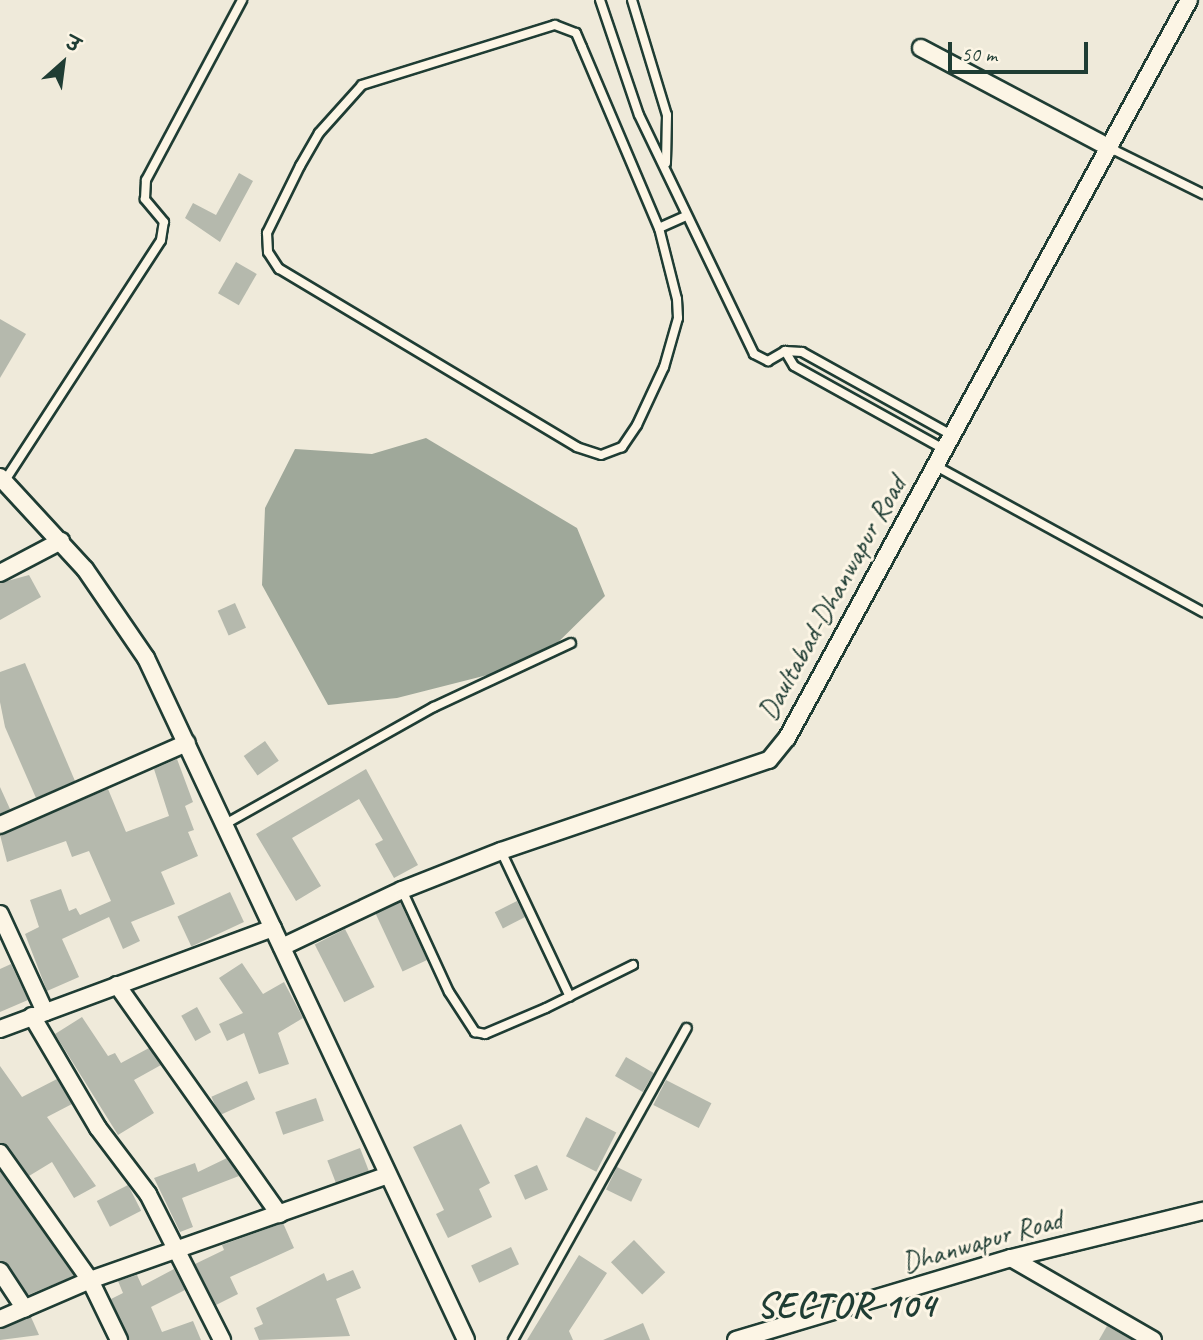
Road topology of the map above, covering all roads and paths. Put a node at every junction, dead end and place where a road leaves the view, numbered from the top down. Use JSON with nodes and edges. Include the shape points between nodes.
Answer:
{"nodes":[{"id":1,"x":242,"y":0,"type":"edge"},
{"id":2,"x":600,"y":0,"type":"edge"},
{"id":3,"x":632,"y":0,"type":"edge"},
{"id":4,"x":1189,"y":0,"type":"edge"},
{"id":5,"x":921,"y":48,"type":"dead end"},
{"id":6,"x":1110,"y":148,"type":"junction"},
{"id":7,"x":666,"y":166,"type":"junction"},
{"id":8,"x":1203,"y":194,"type":"edge"},
{"id":9,"x":684,"y":217,"type":"junction"},
{"id":10,"x":659,"y":228,"type":"junction"},
{"id":11,"x":785,"y":351,"type":"junction"},
{"id":12,"x":948,"y":442,"type":"junction"},
{"id":13,"x":934,"y":466,"type":"junction"},
{"id":14,"x":2,"y":480,"type":"edge"},
{"id":15,"x":61,"y":541,"type":"junction"},
{"id":16,"x":0,"y":573,"type":"edge"},
{"id":17,"x":1203,"y":612,"type":"edge"},
{"id":18,"x":571,"y":643,"type":"dead end"},
{"id":19,"x":187,"y":743,"type":"junction"},
{"id":20,"x":227,"y":823,"type":"junction"},
{"id":21,"x":0,"y":825,"type":"edge"},
{"id":22,"x":501,"y":851,"type":"junction"},
{"id":23,"x":402,"y":890,"type":"junction"},
{"id":24,"x":0,"y":914,"type":"edge"},
{"id":25,"x":273,"y":928,"type":"junction"},
{"id":26,"x":282,"y":947,"type":"junction"},
{"id":27,"x":633,"y":965,"type":"dead end"},
{"id":28,"x":117,"y":985,"type":"junction"},
{"id":29,"x":570,"y":998,"type":"junction"},
{"id":30,"x":38,"y":1014,"type":"junction"},
{"id":31,"x":687,"y":1028,"type":"dead end"},
{"id":32,"x":0,"y":1029,"type":"edge"},
{"id":33,"x":0,"y":1153,"type":"edge"},
{"id":34,"x":386,"y":1176,"type":"junction"},
{"id":35,"x":1203,"y":1211,"type":"edge"},
{"id":36,"x":279,"y":1214,"type":"junction"},
{"id":37,"x":177,"y":1251,"type":"junction"},
{"id":38,"x":1011,"y":1258,"type":"junction"},
{"id":39,"x":0,"y":1271,"type":"edge"},
{"id":40,"x":90,"y":1280,"type":"junction"},
{"id":41,"x":25,"y":1309,"type":"junction"},
{"id":42,"x":0,"y":1320,"type":"edge"},
{"id":43,"x":119,"y":1340,"type":"edge"},
{"id":44,"x":222,"y":1340,"type":"edge"},
{"id":45,"x":466,"y":1340,"type":"edge"},
{"id":46,"x":513,"y":1340,"type":"edge"},
{"id":47,"x":736,"y":1340,"type":"edge"},
{"id":48,"x":1153,"y":1340,"type":"edge"}],
"edges":[{"from":1,"to":14,"type":"lane","via":[[146,180],[145,199],[164,222],[161,240]]},
{"from":2,"to":7,"type":"lane","via":[[639,115]]},
{"from":3,"to":7,"type":"lane","via":[[667,115]]},
{"from":4,"to":6,"type":"street","name":"Daultabad-Dhanwapur Road"},
{"from":5,"to":6,"type":"street"},
{"from":6,"to":8,"type":"lane"},
{"from":6,"to":12,"type":"street","name":"Daultabad-Dhanwapur Road"},
{"from":7,"to":9,"type":"lane"},
{"from":9,"to":10,"type":"lane"},
{"from":9,"to":11,"type":"lane","via":[[754,354],[768,362]]},
{"from":10,"to":10,"type":"lane","via":[[576,33],[555,25],[362,85],[318,133],[267,233],[268,252],[279,269],[577,447],[601,455],[622,447],[637,425],[664,367],[678,318],[673,274]]},
{"from":11,"to":12,"type":"lane","via":[[802,352]]},
{"from":11,"to":12,"type":"lane","via":[[794,366]]},
{"from":12,"to":13,"type":"street","name":"Daultabad-Dhanwapur Road"},
{"from":13,"to":17,"type":"lane"},
{"from":13,"to":22,"type":"street","name":"Daultabad-Dhanwapur Road","via":[[787,738],[769,760]]},
{"from":14,"to":15,"type":"street"},
{"from":15,"to":16,"type":"street"},
{"from":15,"to":19,"type":"street","via":[[146,658]]},
{"from":18,"to":20,"type":"lane","via":[[434,707]]},
{"from":19,"to":20,"type":"street"},
{"from":19,"to":21,"type":"street"},
{"from":20,"to":25,"type":"street"},
{"from":22,"to":23,"type":"street","name":"Daultabad-Dhanwapur Road"},
{"from":22,"to":29,"type":"lane"},
{"from":23,"to":26,"type":"street","name":"Daultabad-Dhanwapur Road"},
{"from":23,"to":29,"type":"lane","via":[[449,992],[475,1032],[485,1034]]},
{"from":24,"to":30,"type":"street"},
{"from":25,"to":26,"type":"street"},
{"from":25,"to":28,"type":"street"},
{"from":26,"to":34,"type":"street"},
{"from":27,"to":29,"type":"lane"},
{"from":28,"to":30,"type":"street"},
{"from":28,"to":36,"type":"street"},
{"from":30,"to":32,"type":"street"},
{"from":30,"to":37,"type":"street","via":[[90,1116],[148,1194]]},
{"from":31,"to":46,"type":"lane"},
{"from":33,"to":40,"type":"street"},
{"from":34,"to":36,"type":"street"},
{"from":34,"to":45,"type":"street"},
{"from":35,"to":38,"type":"street","name":"Dhanwapur Road"},
{"from":36,"to":37,"type":"street"},
{"from":37,"to":40,"type":"street"},
{"from":37,"to":44,"type":"street"},
{"from":38,"to":47,"type":"street","name":"Dhanwapur Road"},
{"from":38,"to":48,"type":"street"},
{"from":39,"to":41,"type":"street"},
{"from":40,"to":41,"type":"street"},
{"from":40,"to":43,"type":"street"},
{"from":41,"to":42,"type":"street"}]}
